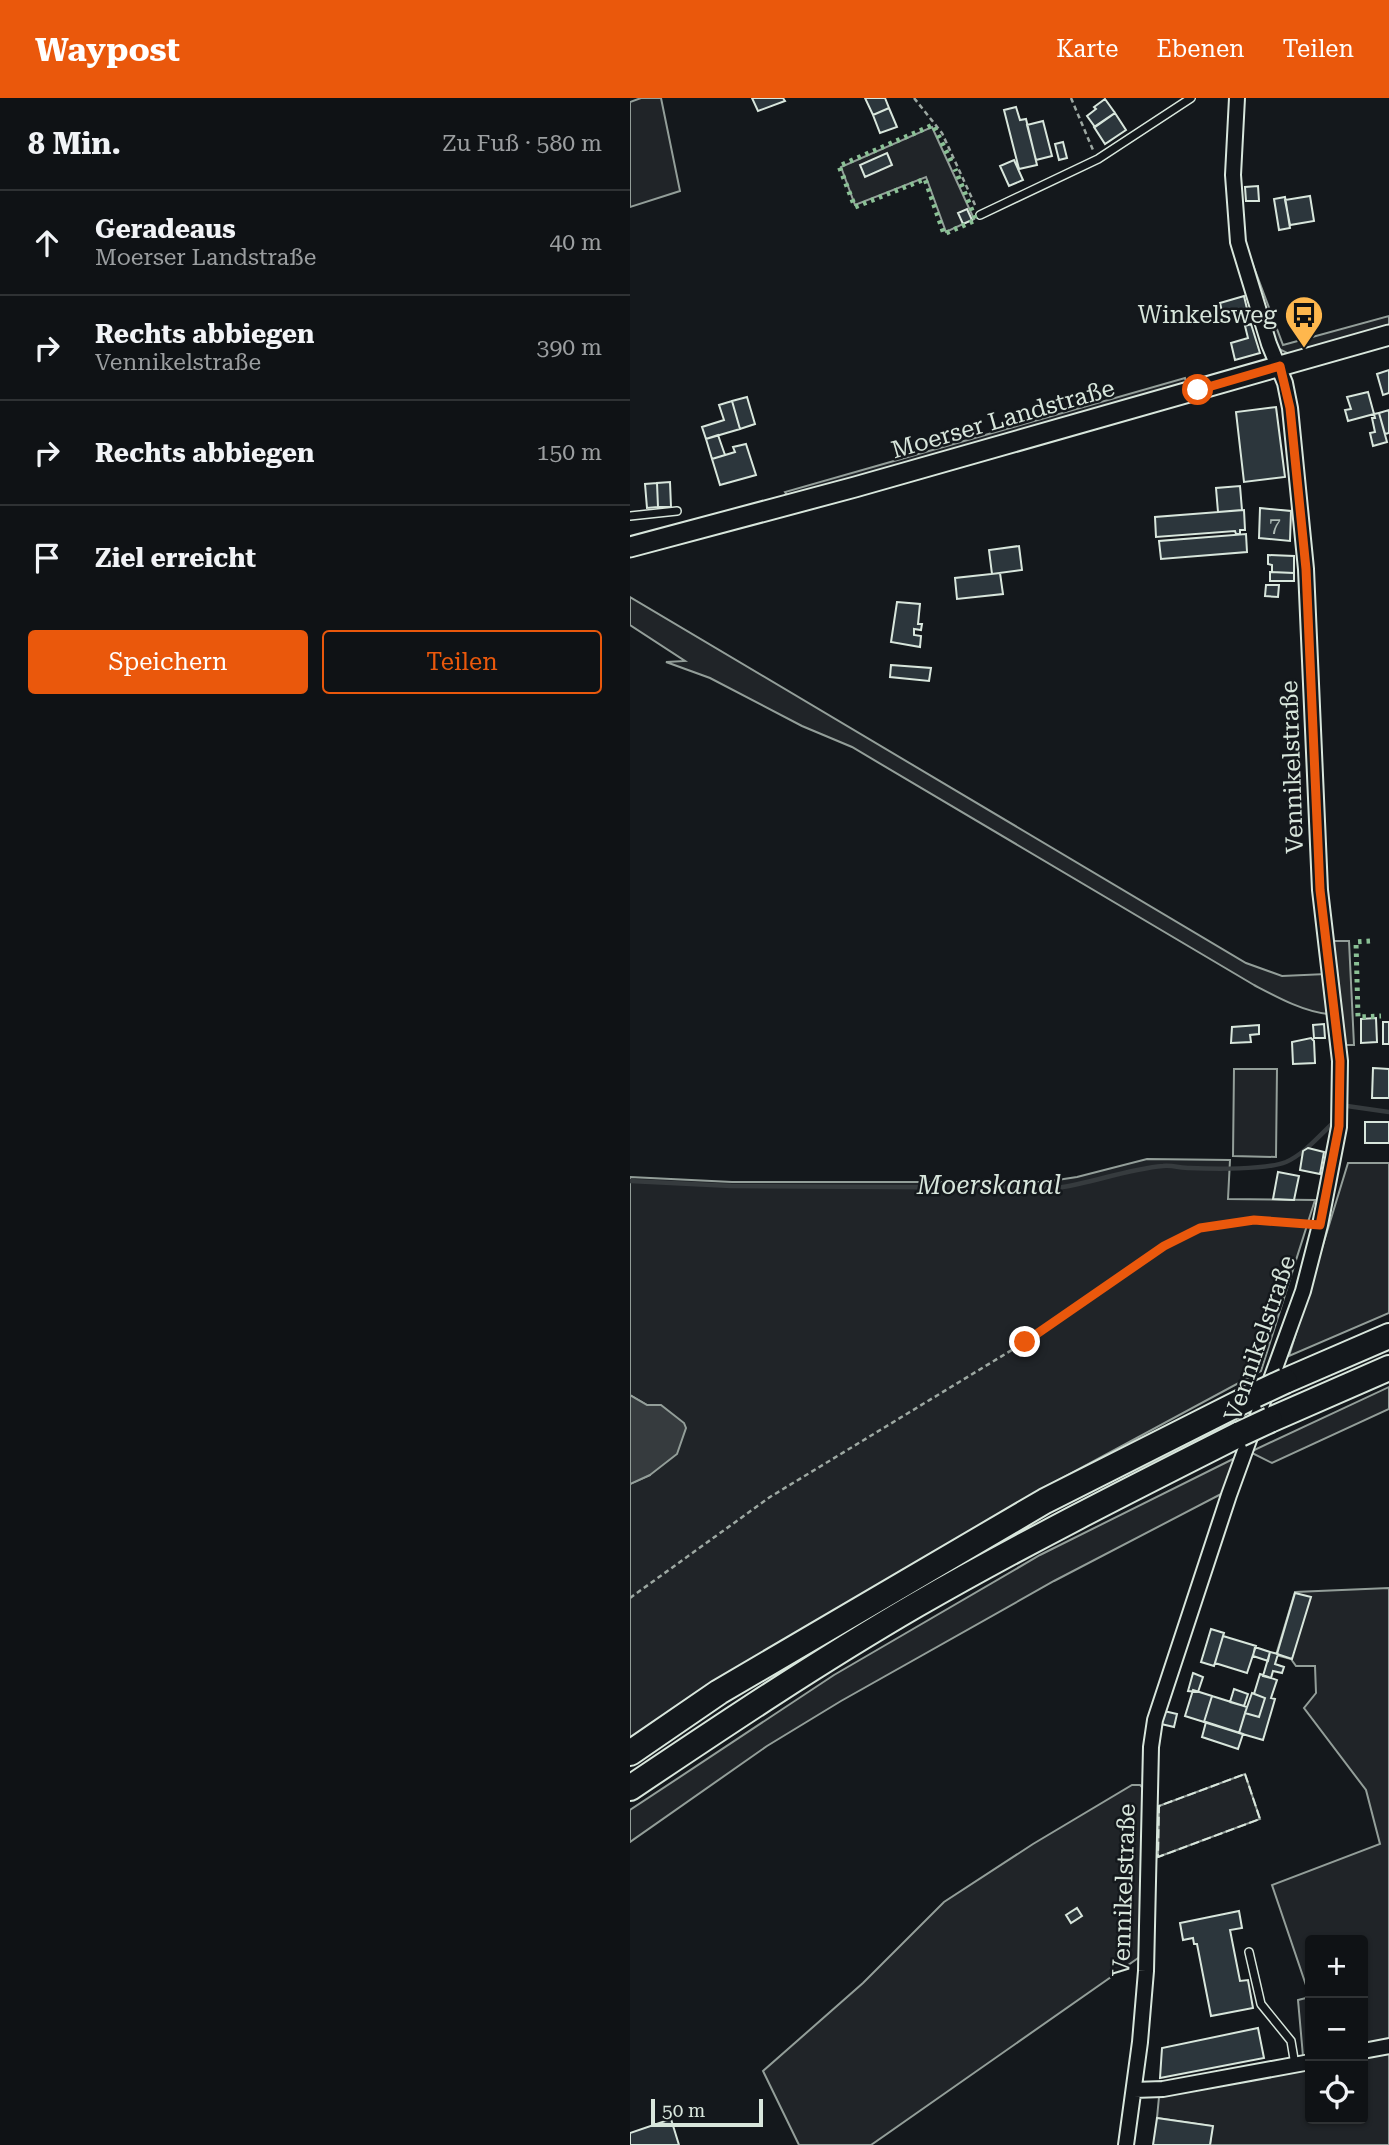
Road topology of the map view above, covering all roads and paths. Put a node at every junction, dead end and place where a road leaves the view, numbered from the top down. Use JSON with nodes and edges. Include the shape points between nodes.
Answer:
{"nodes":[{"id":1,"x":914,"y":98,"type":"edge"},
{"id":2,"x":1071,"y":98,"type":"edge"},
{"id":3,"x":1191,"y":98,"type":"edge"},
{"id":4,"x":1237,"y":98,"type":"edge"},
{"id":5,"x":1098,"y":159,"type":"junction"},
{"id":6,"x":980,"y":215,"type":"joint"},
{"id":7,"x":1389,"y":335,"type":"edge"},
{"id":8,"x":1280,"y":366,"type":"junction"},
{"id":9,"x":677,"y":511,"type":"dead end"},
{"id":10,"x":630,"y":516,"type":"edge"},
{"id":11,"x":630,"y":547,"type":"edge"},
{"id":12,"x":1320,"y":1225,"type":"junction"},
{"id":13,"x":1389,"y":1336,"type":"edge"},
{"id":14,"x":1389,"y":1368,"type":"edge"},
{"id":15,"x":630,"y":1598,"type":"edge"},
{"id":16,"x":630,"y":1753,"type":"edge"},
{"id":17,"x":630,"y":1788,"type":"edge"},
{"id":18,"x":1249,"y":1952,"type":"dead end"},
{"id":19,"x":1389,"y":2046,"type":"edge"},
{"id":20,"x":1368,"y":2050,"type":"edge"},
{"id":21,"x":1305,"y":2063,"type":"edge"},
{"id":22,"x":1295,"y":2065,"type":"junction"},
{"id":23,"x":1134,"y":2090,"type":"junction"},
{"id":24,"x":1126,"y":2145,"type":"edge"}],
"edges":[{"from":1,"to":6,"type":"path","via":[[942,133]]},
{"from":2,"to":5,"type":"path"},
{"from":3,"to":5,"type":"lane"},
{"from":4,"to":8,"type":"street","via":[[1233,175],[1238,242]]},
{"from":5,"to":6,"type":"lane"},
{"from":7,"to":8,"type":"main road","name":"Moerser Landstraße"},
{"from":8,"to":11,"type":"main road","name":"Moerser Landstraße"},
{"from":8,"to":12,"type":"street","name":"Vennikelstraße","via":[[1290,408],[1306,569],[1320,890],[1340,1061],[1339,1126]]},
{"from":9,"to":10,"type":"lane"},
{"from":12,"to":15,"type":"path","via":[[1254,1220],[1226,1223],[1200,1228],[1164,1246],[1025,1342],[771,1497]]},
{"from":12,"to":23,"type":"street","name":"Vennikelstraße","via":[[1303,1291],[1224,1508],[1155,1720],[1146,1970]]},
{"from":13,"to":16,"type":"highway","bridge":true,"via":[[1255,1395],[1045,1501],[719,1692]]},
{"from":14,"to":17,"type":"highway","bridge":true,"via":[[1240,1434],[1056,1527],[915,1606]]},
{"from":18,"to":22,"type":"lane","via":[[1261,2004],[1291,2041]]},
{"from":19,"to":20,"type":"street"},
{"from":21,"to":22,"type":"street"},
{"from":22,"to":23,"type":"street"},
{"from":23,"to":24,"type":"street","name":"Vennikelstraße"}]}
